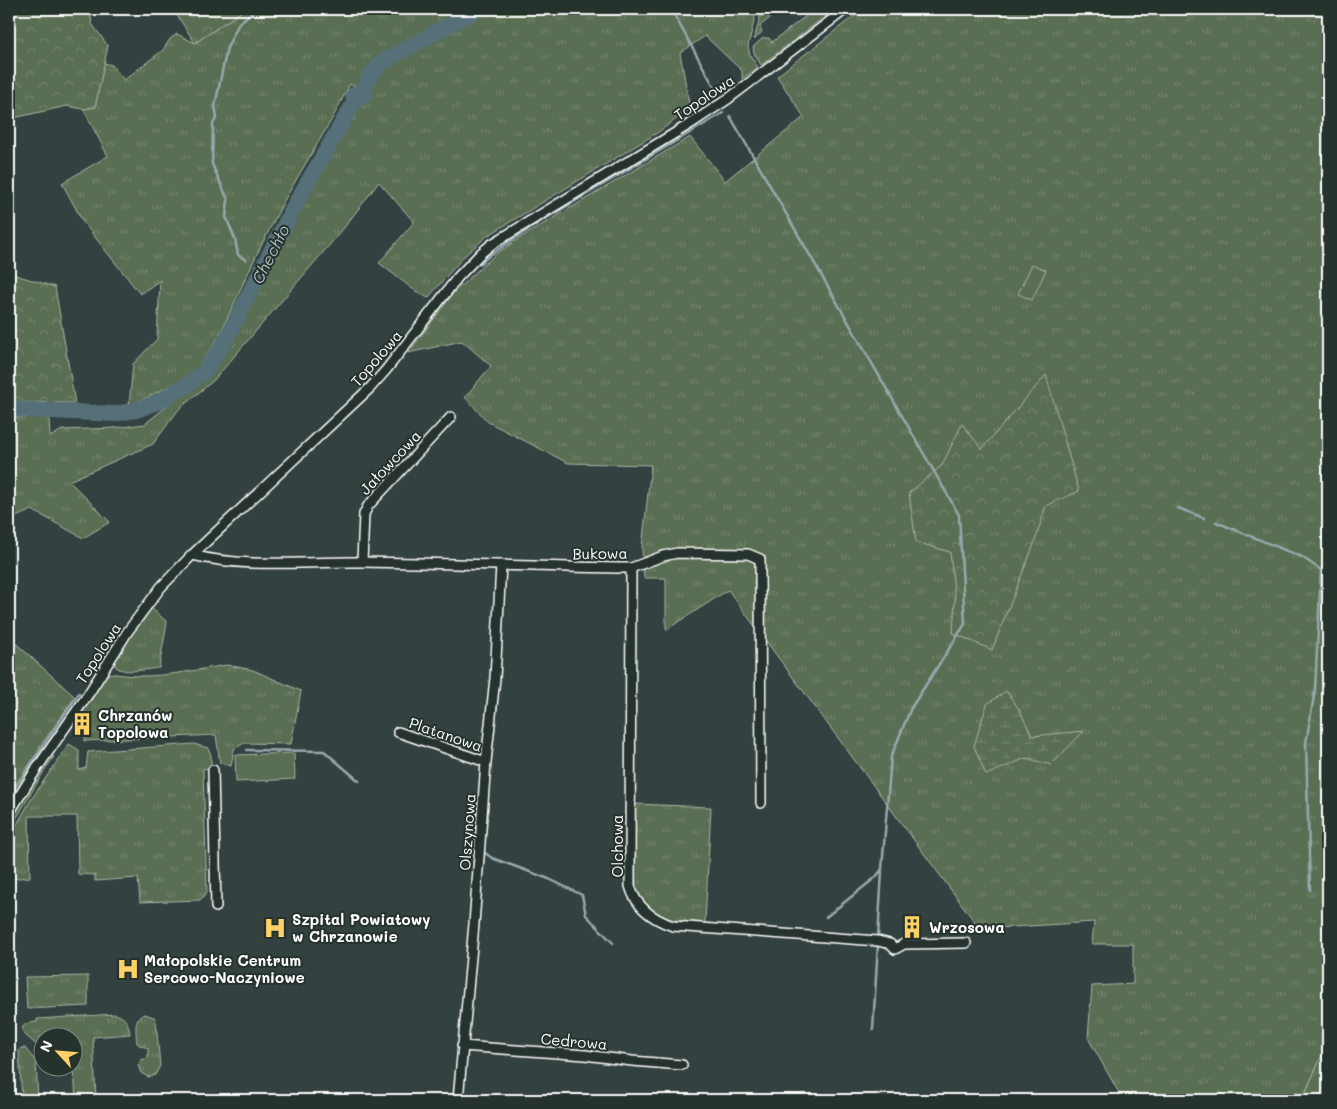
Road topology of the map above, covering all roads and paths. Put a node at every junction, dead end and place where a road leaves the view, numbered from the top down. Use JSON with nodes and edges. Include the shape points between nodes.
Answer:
{"nodes":[{"id":1,"x":846,"y":9,"type":"edge"},
{"id":2,"x":451,"y":417,"type":"dead end"},
{"id":3,"x":192,"y":555,"type":"junction"},
{"id":4,"x":362,"y":562,"type":"junction"},
{"id":5,"x":501,"y":565,"type":"junction"},
{"id":6,"x":632,"y":568,"type":"junction"},
{"id":7,"x":398,"y":732,"type":"dead end"},
{"id":8,"x":486,"y":762,"type":"junction"},
{"id":9,"x":213,"y":770,"type":"dead end"},
{"id":10,"x":761,"y":803,"type":"dead end"},
{"id":11,"x":9,"y":813,"type":"edge"},
{"id":12,"x":216,"y":907,"type":"dead end"},
{"id":13,"x":966,"y":943,"type":"dead end"},
{"id":14,"x":462,"y":1046,"type":"junction"},
{"id":15,"x":682,"y":1065,"type":"dead end"},
{"id":16,"x":458,"y":1100,"type":"edge"}],
"edges":[{"from":1,"to":3,"type":"street","name":"Topolowa","via":[[728,99],[481,253],[458,277],[370,388]]},
{"from":2,"to":4,"type":"street","name":"Jałowcowa","via":[[368,506],[364,514]]},
{"from":3,"to":4,"type":"street","name":"Bukowa","via":[[268,564]]},
{"from":3,"to":11,"type":"street","name":"Topolowa","via":[[161,587],[128,631]]},
{"from":4,"to":5,"type":"street","name":"Bukowa"},
{"from":5,"to":6,"type":"street","name":"Bukowa"},
{"from":5,"to":8,"type":"street","name":"Olszynowa","via":[[495,678]]},
{"from":6,"to":10,"type":"street","name":"Bukowa","via":[[677,553],[748,554],[760,559]]},
{"from":6,"to":13,"type":"street","name":"Olchowa","via":[[630,886],[637,904],[653,918],[672,926],[878,941],[895,948],[904,944]]},
{"from":7,"to":8,"type":"street","name":"Platanowa"},
{"from":8,"to":14,"type":"street","name":"Olszynowa"},
{"from":9,"to":12,"type":"street"},
{"from":14,"to":15,"type":"street","name":"Cedrowa","via":[[585,1054]]},
{"from":14,"to":16,"type":"street","name":"Olszynowa"}]}
